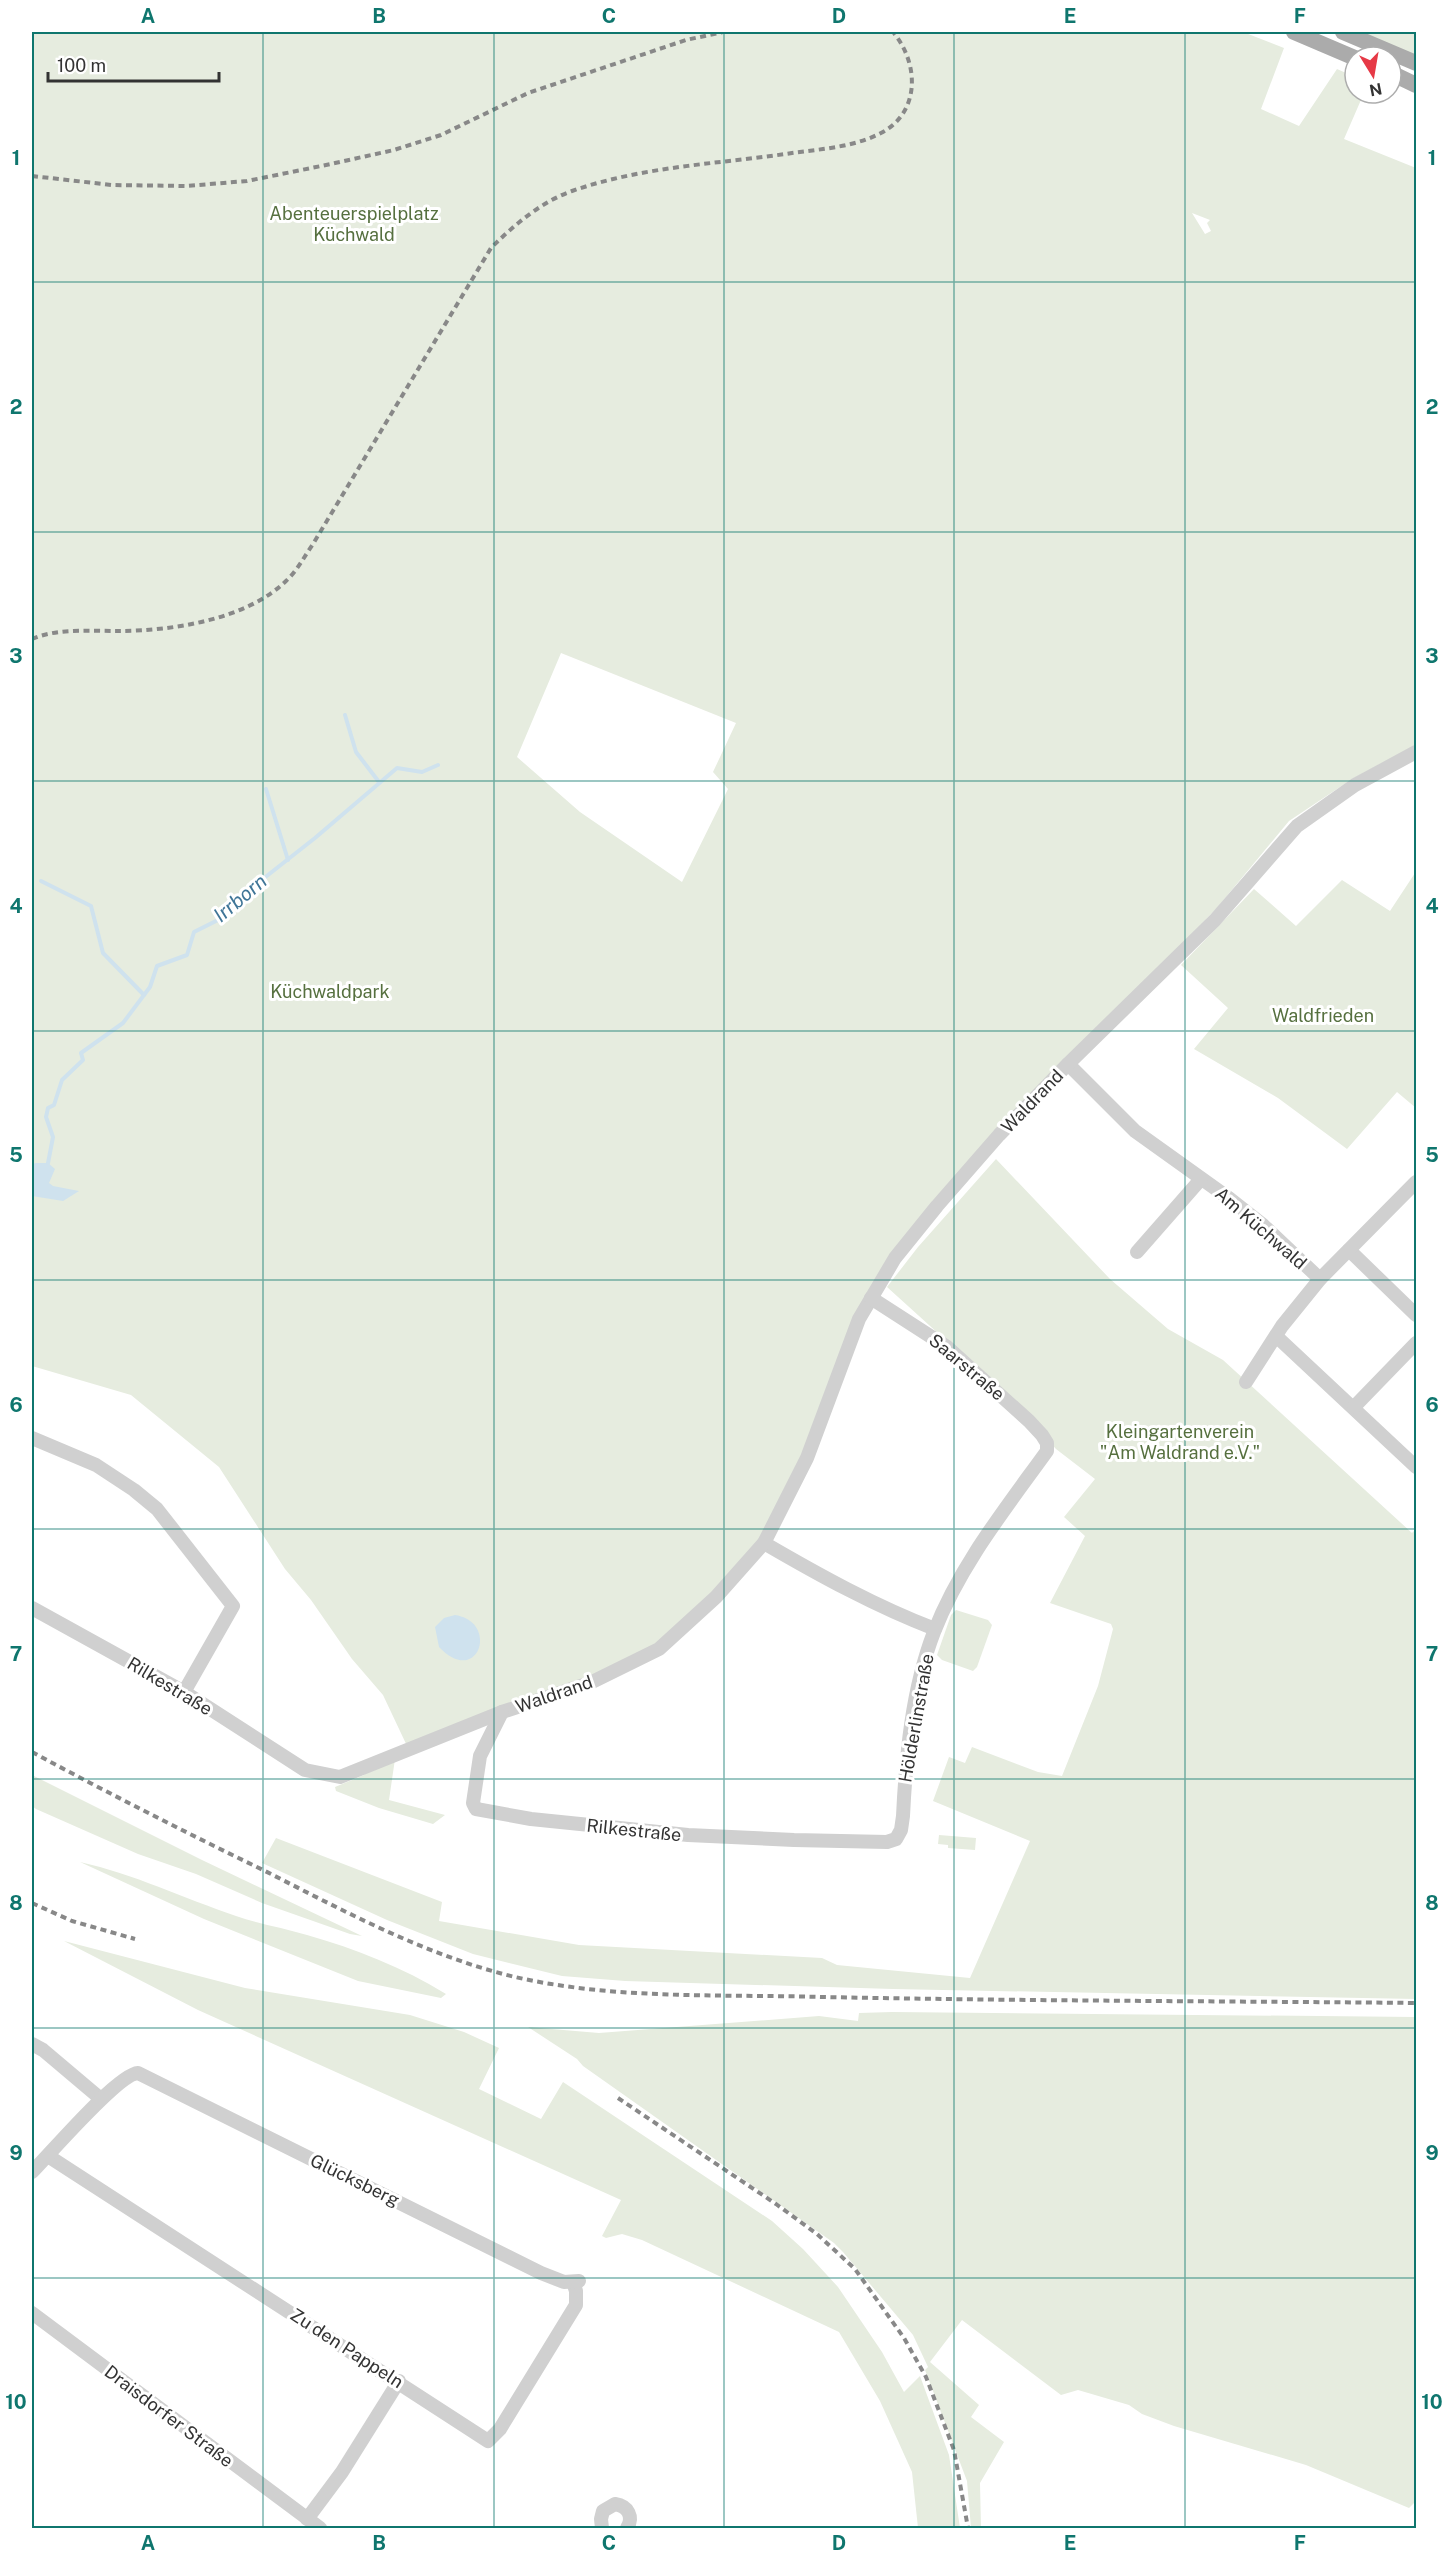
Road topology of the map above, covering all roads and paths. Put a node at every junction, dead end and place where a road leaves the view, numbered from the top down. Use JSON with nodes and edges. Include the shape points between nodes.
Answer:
{"nodes":[{"id":1,"x":1294,"y":32,"type":"edge"},
{"id":2,"x":1344,"y":32,"type":"edge"},
{"id":3,"x":1343,"y":53,"type":"edge"},
{"id":4,"x":1416,"y":63,"type":"edge"},
{"id":5,"x":1416,"y":752,"type":"edge"},
{"id":6,"x":1068,"y":1064,"type":"junction"},
{"id":7,"x":1201,"y":1179,"type":"junction"},
{"id":8,"x":1416,"y":1182,"type":"edge"},
{"id":9,"x":1348,"y":1251,"type":"junction"},
{"id":10,"x":1137,"y":1252,"type":"dead end"},
{"id":11,"x":1320,"y":1279,"type":"junction"},
{"id":12,"x":871,"y":1298,"type":"junction"},
{"id":13,"x":1416,"y":1315,"type":"edge"},
{"id":14,"x":1276,"y":1336,"type":"junction"},
{"id":15,"x":1416,"y":1343,"type":"edge"},
{"id":16,"x":1246,"y":1382,"type":"dead end"},
{"id":17,"x":1354,"y":1407,"type":"junction"},
{"id":18,"x":32,"y":1438,"type":"edge"},
{"id":19,"x":1047,"y":1451,"type":"joint"},
{"id":20,"x":1416,"y":1467,"type":"edge"},
{"id":21,"x":764,"y":1543,"type":"junction"},
{"id":22,"x":32,"y":1608,"type":"edge"},
{"id":23,"x":935,"y":1629,"type":"junction"},
{"id":24,"x":184,"y":1692,"type":"junction"},
{"id":25,"x":502,"y":1712,"type":"junction"},
{"id":26,"x":305,"y":1770,"type":"joint"},
{"id":27,"x":896,"y":1839,"type":"joint"},
{"id":28,"x":32,"y":2043,"type":"edge"},
{"id":29,"x":101,"y":2099,"type":"junction"},
{"id":30,"x":48,"y":2156,"type":"junction"},
{"id":31,"x":32,"y":2172,"type":"edge"},
{"id":32,"x":576,"y":2282,"type":"joint"},
{"id":33,"x":32,"y":2313,"type":"edge"},
{"id":34,"x":399,"y":2381,"type":"junction"},
{"id":35,"x":307,"y":2519,"type":"junction"},
{"id":36,"x":320,"y":2529,"type":"edge"},
{"id":37,"x":602,"y":2529,"type":"edge"},
{"id":38,"x":627,"y":2529,"type":"edge"}],
"edges":[{"from":1,"to":3,"type":"main road"},
{"from":2,"to":4,"type":"main road"},
{"from":5,"to":6,"type":"street","name":"Waldrand","via":[[1355,785],[1297,826],[1215,920]]},
{"from":6,"to":7,"type":"street","name":"Am Küchwald","via":[[1135,1131]]},
{"from":6,"to":12,"type":"street","name":"Waldrand","via":[[937,1206],[895,1258]]},
{"from":7,"to":10,"type":"street","name":"Am Küchwald"},
{"from":7,"to":11,"type":"street","name":"Am Küchwald","via":[[1263,1226]]},
{"from":8,"to":9,"type":"street","name":"Am Küchwald"},
{"from":9,"to":11,"type":"street","name":"Am Küchwald"},
{"from":9,"to":13,"type":"street"},
{"from":11,"to":14,"type":"street","name":"Am Küchwald"},
{"from":12,"to":19,"type":"street","name":"Saarstraße","via":[[947,1347],[1029,1421],[1047,1443]]},
{"from":12,"to":21,"type":"street","name":"Waldrand","via":[[859,1319],[807,1458]]},
{"from":14,"to":16,"type":"street","name":"Am Küchwald"},
{"from":14,"to":17,"type":"street"},
{"from":15,"to":17,"type":"street"},
{"from":17,"to":20,"type":"street"},
{"from":18,"to":24,"type":"street","via":[[96,1465],[150,1503],[233,1606]]},
{"from":19,"to":23,"type":"street","name":"Hölderlinstraße","via":[[968,1564]]},
{"from":21,"to":23,"type":"street","via":[[837,1585]]},
{"from":21,"to":25,"type":"street","name":"Waldrand","via":[[716,1598],[659,1649],[590,1683]]},
{"from":22,"to":24,"type":"street","name":"Rilkestraße"},
{"from":23,"to":27,"type":"street","name":"Hölderlinstraße","via":[[927,1649],[912,1723],[903,1816]]},
{"from":24,"to":26,"type":"street","name":"Rilkestraße"},
{"from":25,"to":26,"type":"street","name":"Waldrand","via":[[340,1777]]},
{"from":25,"to":27,"type":"street","name":"Rilkestraße","via":[[480,1756],[476,1809],[531,1819],[730,1838],[887,1842]]},
{"from":28,"to":29,"type":"street"},
{"from":29,"to":30,"type":"street"},
{"from":29,"to":32,"type":"street","name":"Glücksberg","via":[[127,2076],[143,2075],[541,2273]]},
{"from":30,"to":31,"type":"street"},
{"from":30,"to":34,"type":"street","name":"Zu den Pappeln"},
{"from":32,"to":34,"type":"street","name":"Zu den Pappeln","via":[[576,2305],[500,2429],[488,2441]]},
{"from":33,"to":35,"type":"street","name":"Draisdorfer Straße"},
{"from":34,"to":35,"type":"street","via":[[342,2472]]},
{"from":35,"to":36,"type":"street","name":"Draisdorfer Straße"},
{"from":37,"to":38,"type":"street","via":[[603,2511],[615,2504],[629,2513]]}]}
